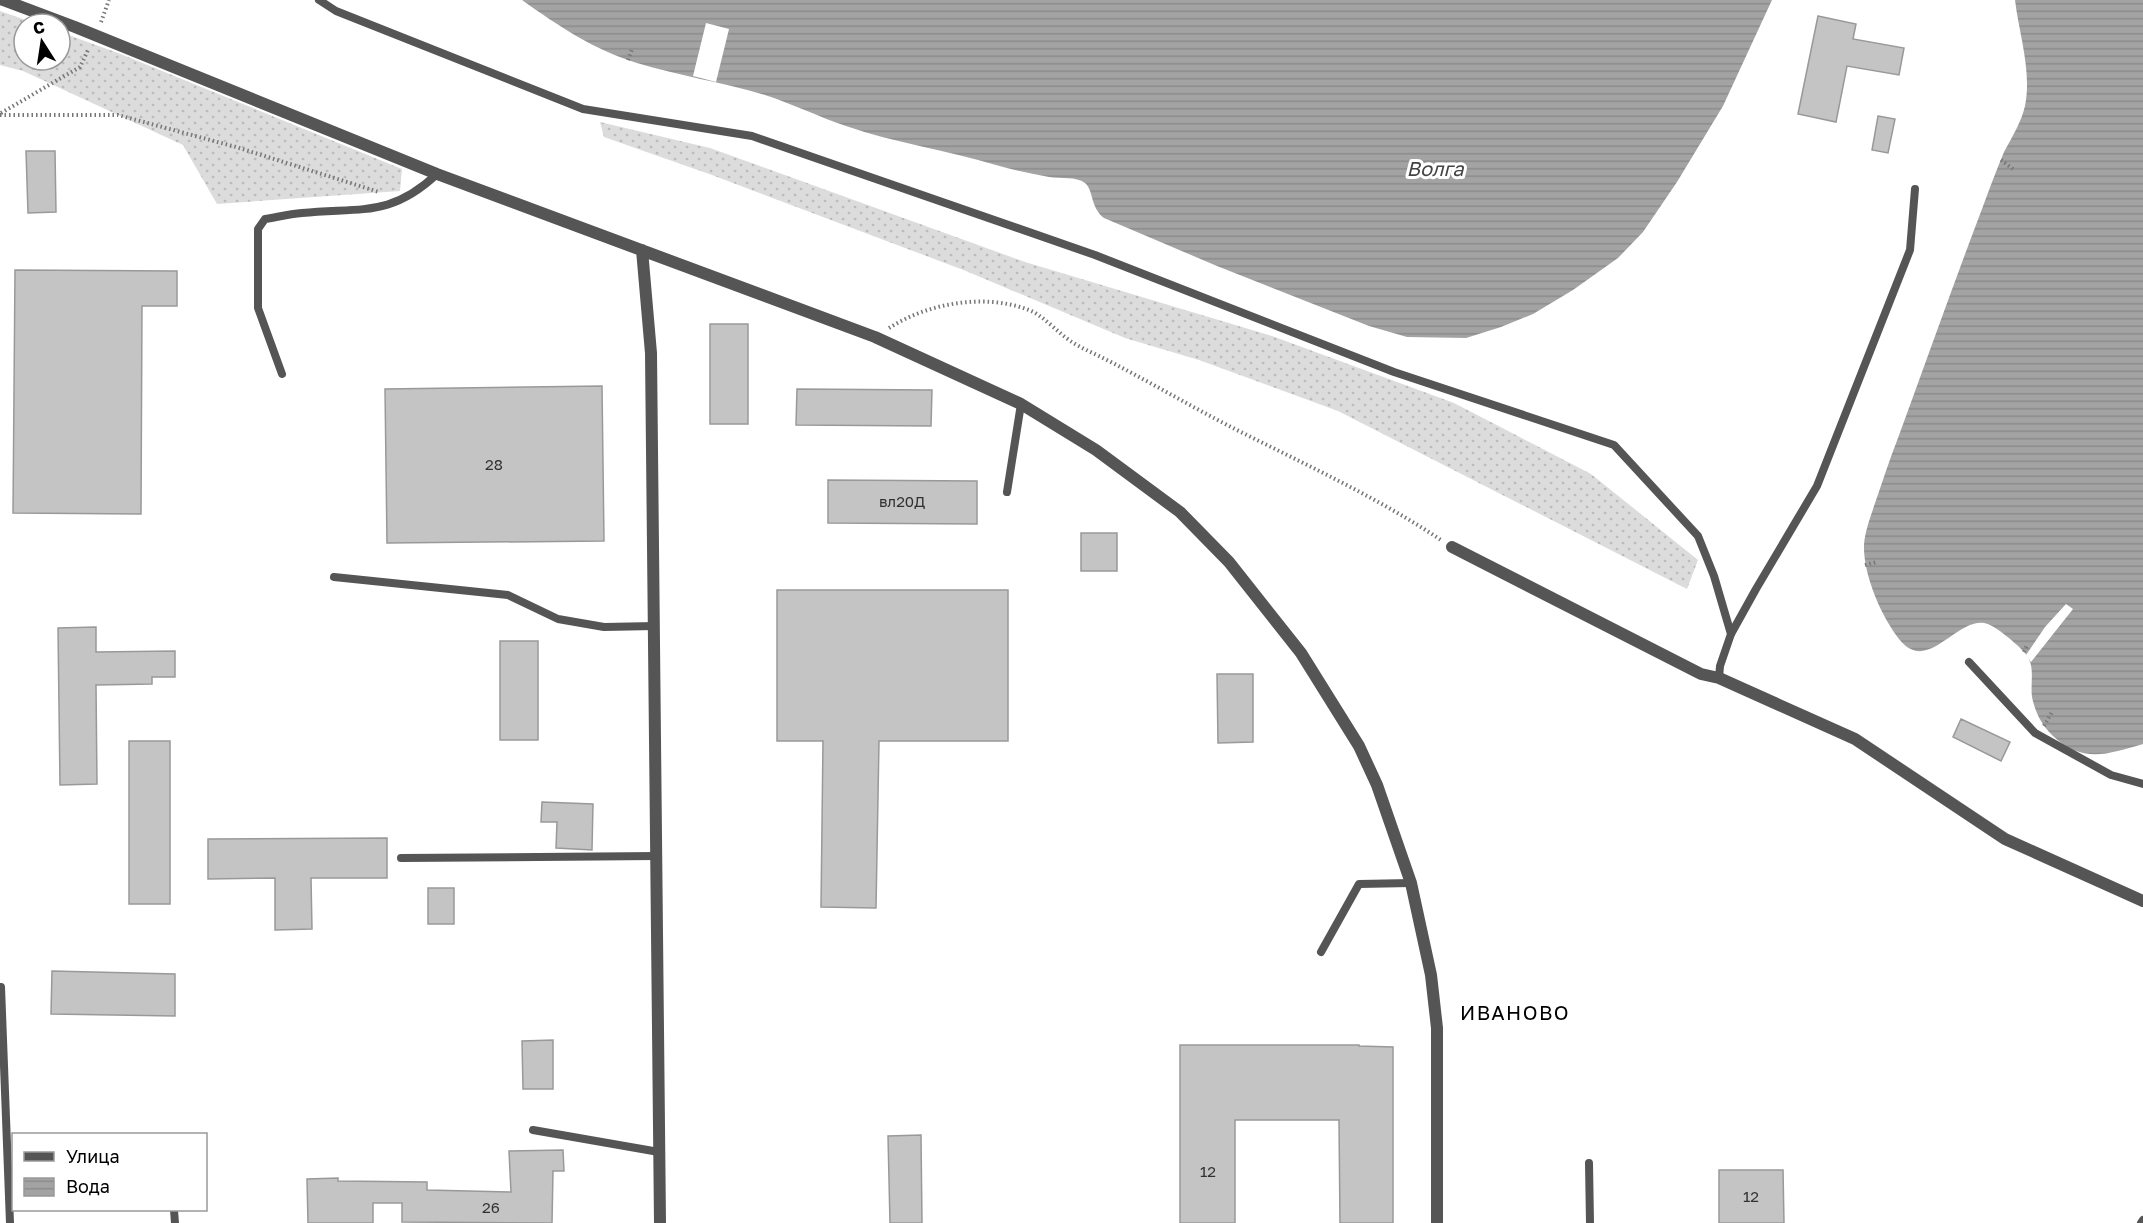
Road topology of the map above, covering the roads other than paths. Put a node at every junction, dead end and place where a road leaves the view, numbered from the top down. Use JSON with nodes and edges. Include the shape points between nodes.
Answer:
{"nodes":[{"id":1,"x":3,"y":0,"type":"edge"},
{"id":2,"x":319,"y":0,"type":"edge"},
{"id":3,"x":437,"y":174,"type":"junction"},
{"id":4,"x":1915,"y":189,"type":"dead end"},
{"id":5,"x":642,"y":250,"type":"junction"},
{"id":6,"x":282,"y":374,"type":"dead end"},
{"id":7,"x":1021,"y":404,"type":"junction"},
{"id":8,"x":1007,"y":492,"type":"dead end"},
{"id":9,"x":1452,"y":547,"type":"road end"},
{"id":10,"x":334,"y":577,"type":"dead end"},
{"id":11,"x":655,"y":626,"type":"junction"},
{"id":12,"x":1731,"y":634,"type":"junction"},
{"id":13,"x":1969,"y":662,"type":"dead end"},
{"id":14,"x":1719,"y":678,"type":"junction"},
{"id":15,"x":2143,"y":784,"type":"edge"},
{"id":16,"x":657,"y":856,"type":"junction"},
{"id":17,"x":401,"y":858,"type":"dead end"},
{"id":18,"x":1411,"y":883,"type":"junction"},
{"id":19,"x":2143,"y":901,"type":"edge"},
{"id":20,"x":1321,"y":952,"type":"dead end"},
{"id":21,"x":1,"y":987,"type":"edge"},
{"id":22,"x":532,"y":1130,"type":"dead end"},
{"id":23,"x":659,"y":1152,"type":"junction"},
{"id":24,"x":1589,"y":1162,"type":"dead end"},
{"id":25,"x":10,"y":1223,"type":"edge"},
{"id":26,"x":660,"y":1223,"type":"edge"},
{"id":27,"x":1437,"y":1223,"type":"edge"},
{"id":28,"x":1590,"y":1223,"type":"edge"}],
"edges":[{"from":1,"to":3,"type":"street"},
{"from":2,"to":12,"type":"lane","via":[[336,11],[583,109],[752,136],[1095,255],[1394,372],[1614,445],[1698,536]]},
{"from":3,"to":5,"type":"street"},
{"from":3,"to":6,"type":"lane","via":[[403,200],[378,207],[265,219],[258,229],[258,308]]},
{"from":4,"to":12,"type":"lane","via":[[1910,250],[1817,486]]},
{"from":5,"to":7,"type":"street","via":[[875,337]]},
{"from":5,"to":11,"type":"street","via":[[651,353]]},
{"from":7,"to":8,"type":"lane"},
{"from":7,"to":18,"type":"street","via":[[1096,450],[1180,512],[1229,562],[1301,652],[1359,746]]},
{"from":9,"to":14,"type":"street","via":[[1701,674]]},
{"from":10,"to":11,"type":"lane","via":[[508,595],[558,619],[604,627]]},
{"from":11,"to":16,"type":"street"},
{"from":12,"to":14,"type":"lane"},
{"from":13,"to":15,"type":"lane","via":[[2035,734],[2111,775]]},
{"from":14,"to":19,"type":"street","via":[[1855,739],[2005,839]]},
{"from":16,"to":17,"type":"lane"},
{"from":16,"to":23,"type":"street"},
{"from":18,"to":20,"type":"lane","via":[[1359,884]]},
{"from":18,"to":27,"type":"street","via":[[1431,975],[1437,1028]]},
{"from":21,"to":25,"type":"lane"},
{"from":22,"to":23,"type":"lane"},
{"from":23,"to":26,"type":"street"},
{"from":24,"to":28,"type":"lane"}]}
